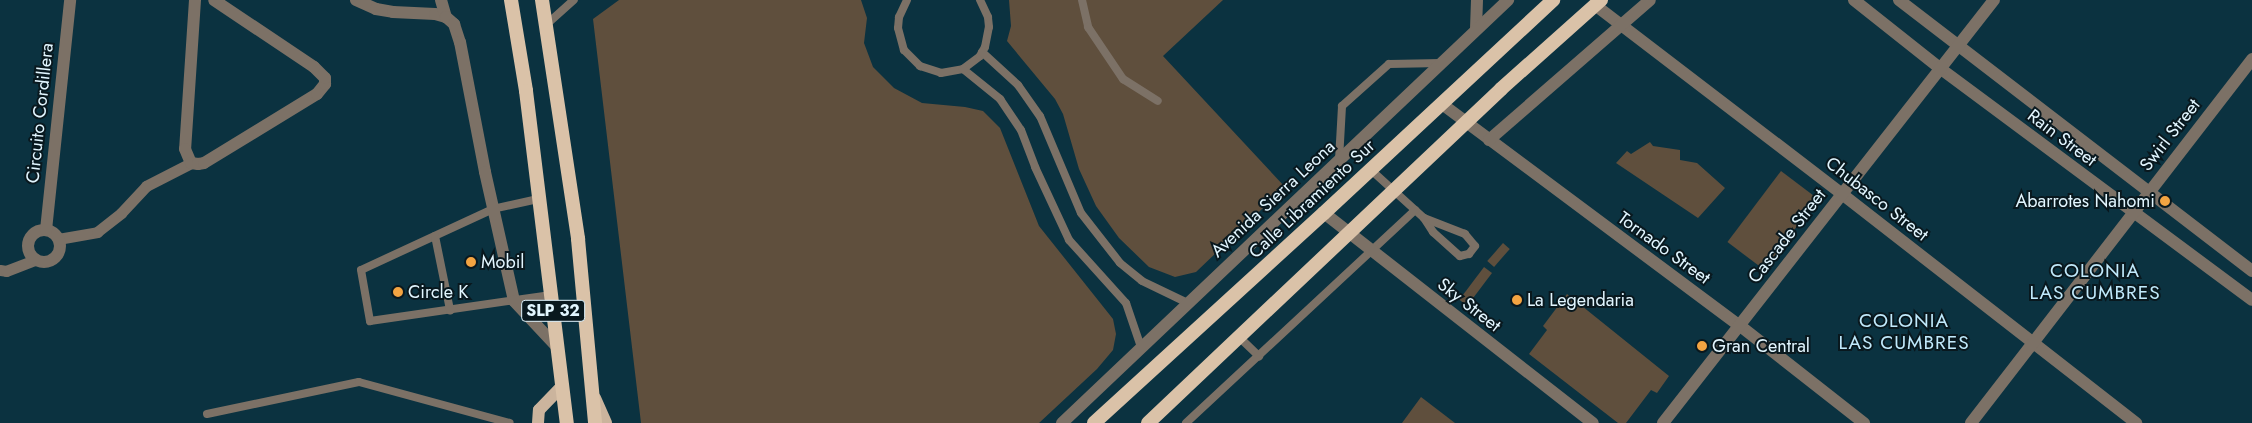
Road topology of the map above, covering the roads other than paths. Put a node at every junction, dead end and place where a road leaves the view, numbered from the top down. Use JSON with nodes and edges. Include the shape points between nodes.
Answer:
{"nodes":[{"id":1,"x":70,"y":0,"type":"edge"},
{"id":2,"x":195,"y":0,"type":"edge"},
{"id":3,"x":214,"y":0,"type":"edge"},
{"id":4,"x":356,"y":0,"type":"edge"},
{"id":5,"x":441,"y":0,"type":"edge"},
{"id":6,"x":511,"y":0,"type":"edge"},
{"id":7,"x":542,"y":0,"type":"edge"},
{"id":8,"x":574,"y":0,"type":"edge"},
{"id":9,"x":896,"y":0,"type":"edge"},
{"id":10,"x":980,"y":0,"type":"edge"},
{"id":11,"x":1082,"y":0,"type":"edge"},
{"id":12,"x":1477,"y":0,"type":"edge"},
{"id":13,"x":1508,"y":0,"type":"edge"},
{"id":14,"x":1553,"y":0,"type":"edge"},
{"id":15,"x":1650,"y":0,"type":"edge"},
{"id":16,"x":1854,"y":0,"type":"edge"},
{"id":17,"x":1899,"y":0,"type":"edge"},
{"id":18,"x":1994,"y":0,"type":"edge"},
{"id":19,"x":905,"y":3,"type":"edge"},
{"id":20,"x":1598,"y":3,"type":"edge"},
{"id":21,"x":446,"y":17,"type":"junction"},
{"id":22,"x":546,"y":24,"type":"junction"},
{"id":23,"x":1621,"y":27,"type":"junction"},
{"id":24,"x":1476,"y":29,"type":"junction"},
{"id":25,"x":1959,"y":46,"type":"junction"},
{"id":26,"x":982,"y":52,"type":"junction"},
{"id":27,"x":2252,"y":60,"type":"edge"},
{"id":28,"x":1441,"y":63,"type":"junction"},
{"id":29,"x":963,"y":69,"type":"junction"},
{"id":30,"x":1941,"y":69,"type":"junction"},
{"id":31,"x":1158,"y":101,"type":"dead end"},
{"id":32,"x":1442,"y":104,"type":"junction"},
{"id":33,"x":1466,"y":124,"type":"junction"},
{"id":34,"x":1489,"y":140,"type":"junction"},
{"id":35,"x":1339,"y":160,"type":"junction"},
{"id":36,"x":191,"y":163,"type":"junction"},
{"id":37,"x":1371,"y":170,"type":"junction"},
{"id":38,"x":1394,"y":191,"type":"junction"},
{"id":39,"x":2148,"y":192,"type":"junction"},
{"id":40,"x":1842,"y":194,"type":"junction"},
{"id":41,"x":538,"y":200,"type":"junction"},
{"id":42,"x":493,"y":209,"type":"junction"},
{"id":43,"x":1416,"y":210,"type":"junction"},
{"id":44,"x":2132,"y":212,"type":"junction"},
{"id":45,"x":1324,"y":213,"type":"junction"},
{"id":46,"x":1424,"y":218,"type":"junction"},
{"id":47,"x":46,"y":230,"type":"junction"},
{"id":48,"x":1349,"y":233,"type":"junction"},
{"id":49,"x":435,"y":236,"type":"junction"},
{"id":50,"x":58,"y":239,"type":"junction"},
{"id":51,"x":1372,"y":251,"type":"junction"},
{"id":52,"x":35,"y":260,"type":"junction"},
{"id":53,"x":0,"y":270,"type":"edge"},
{"id":54,"x":2252,"y":271,"type":"edge"},
{"id":55,"x":551,"y":295,"type":"junction"},
{"id":56,"x":2252,"y":300,"type":"edge"},
{"id":57,"x":514,"y":301,"type":"junction"},
{"id":58,"x":1188,"y":303,"type":"junction"},
{"id":59,"x":450,"y":310,"type":"junction"},
{"id":60,"x":1739,"y":325,"type":"junction"},
{"id":61,"x":1239,"y":337,"type":"junction"},
{"id":62,"x":2033,"y":343,"type":"junction"},
{"id":63,"x":557,"y":347,"type":"junction"},
{"id":64,"x":1141,"y":347,"type":"junction"},
{"id":65,"x":1259,"y":356,"type":"junction"},
{"id":66,"x":562,"y":386,"type":"junction"},
{"id":67,"x":592,"y":391,"type":"junction"},
{"id":68,"x":208,"y":414,"type":"dead end"},
{"id":69,"x":510,"y":423,"type":"edge"},
{"id":70,"x":538,"y":423,"type":"edge"},
{"id":71,"x":567,"y":423,"type":"edge"},
{"id":72,"x":594,"y":423,"type":"edge"},
{"id":73,"x":606,"y":423,"type":"edge"},
{"id":74,"x":1062,"y":423,"type":"edge"},
{"id":75,"x":1094,"y":423,"type":"edge"},
{"id":76,"x":1148,"y":423,"type":"edge"},
{"id":77,"x":1186,"y":423,"type":"edge"},
{"id":78,"x":1593,"y":423,"type":"edge"},
{"id":79,"x":1663,"y":423,"type":"edge"},
{"id":80,"x":1864,"y":423,"type":"edge"},
{"id":81,"x":1971,"y":423,"type":"edge"},
{"id":82,"x":2136,"y":423,"type":"edge"}],
"edges":[{"from":1,"to":47,"type":"street","name":"Circuito Cordillera"},
{"from":2,"to":36,"type":"street","via":[[185,149]]},
{"from":3,"to":36,"type":"street","via":[[314,66],[325,78],[325,84],[317,94],[204,163]]},
{"from":4,"to":21,"type":"street","via":[[376,9]]},
{"from":5,"to":21,"type":"street"},
{"from":6,"to":41,"type":"highway","number":"SLP 32"},
{"from":7,"to":22,"type":"highway","number":"SLP 32"},
{"from":8,"to":22,"type":"lane"},
{"from":9,"to":19,"type":"lane"},
{"from":10,"to":26,"type":"lane","via":[[989,27]]},
{"from":11,"to":31,"type":"lane","via":[[1088,27],[1122,79]]},
{"from":12,"to":24,"type":"street"},
{"from":13,"to":24,"type":"street","name":"Avenida Sierra Leona"},
{"from":14,"to":32,"type":"highway","name":"Calle Libramiento Sur"},
{"from":15,"to":23,"type":"street"},
{"from":16,"to":30,"type":"street","name":"Rain Street"},
{"from":17,"to":25,"type":"street","name":"Rain Street"},
{"from":18,"to":25,"type":"street","name":"Cascade Street"},
{"from":19,"to":29,"type":"lane","via":[[899,17],[899,39],[910,59],[941,73]]},
{"from":20,"to":23,"type":"street","name":"Chubasco Street"},
{"from":20,"to":33,"type":"highway"},
{"from":21,"to":42,"type":"street","via":[[458,32]]},
{"from":22,"to":67,"type":"highway","number":"SLP 32","via":[[578,239]]},
{"from":23,"to":34,"type":"street"},
{"from":23,"to":40,"type":"street","name":"Chubasco Street"},
{"from":24,"to":28,"type":"street","name":"Avenida Sierra Leona"},
{"from":25,"to":30,"type":"street","name":"Cascade Street"},
{"from":25,"to":39,"type":"street","name":"Rain Street"},
{"from":26,"to":29,"type":"lane"},
{"from":26,"to":58,"type":"lane","via":[[1018,85],[1040,116],[1081,213],[1120,263],[1142,281]]},
{"from":27,"to":39,"type":"street","name":"Swirl Street"},
{"from":28,"to":35,"type":"street","name":"Avenida Sierra Leona"},
{"from":28,"to":35,"type":"lane","via":[[1389,64],[1342,106]]},
{"from":29,"to":64,"type":"lane","via":[[1000,99],[1021,130],[1069,240],[1126,303]]},
{"from":30,"to":40,"type":"street","name":"Cascade Street"},
{"from":30,"to":44,"type":"street","name":"Rain Street"},
{"from":32,"to":33,"type":"street","name":"Tornado Street"},
{"from":32,"to":37,"type":"highway","name":"Calle Libramiento Sur"},
{"from":33,"to":34,"type":"street","name":"Tornado Street"},
{"from":33,"to":38,"type":"highway"},
{"from":34,"to":60,"type":"street","name":"Tornado Street"},
{"from":35,"to":58,"type":"street","name":"Avenida Sierra Leona"},
{"from":36,"to":50,"type":"street","via":[[146,186],[121,213],[97,232]]},
{"from":37,"to":38,"type":"lane"},
{"from":37,"to":45,"type":"highway","name":"Calle Libramiento Sur"},
{"from":38,"to":43,"type":"lane"},
{"from":38,"to":48,"type":"highway"},
{"from":39,"to":44,"type":"street","name":"Swirl Street"},
{"from":39,"to":54,"type":"street","name":"Rain Street"},
{"from":40,"to":60,"type":"street","name":"Cascade Street"},
{"from":40,"to":62,"type":"street","name":"Chubasco Street"},
{"from":41,"to":42,"type":"lane"},
{"from":41,"to":55,"type":"highway","number":"SLP 32"},
{"from":42,"to":49,"type":"lane"},
{"from":42,"to":57,"type":"street"},
{"from":43,"to":46,"type":"lane"},
{"from":43,"to":51,"type":"lane"},
{"from":44,"to":56,"type":"street","name":"Rain Street"},
{"from":44,"to":62,"type":"street","name":"Swirl Street"},
{"from":45,"to":48,"type":"street","name":"Sky Street"},
{"from":45,"to":75,"type":"highway","name":"Calle Libramiento Sur"},
{"from":46,"to":46,"type":"lane","via":[[1433,232],[1460,256],[1469,254],[1475,246],[1466,234]]},
{"from":47,"to":50,"type":"street"},
{"from":47,"to":52,"type":"street","via":[[36,232],[29,240],[28,251]]},
{"from":48,"to":51,"type":"street","name":"Sky Street"},
{"from":48,"to":61,"type":"highway"},
{"from":49,"to":59,"type":"lane"},
{"from":49,"to":59,"type":"lane","via":[[361,270],[370,321]]},
{"from":50,"to":52,"type":"street","via":[[60,249],[55,258],[46,262]]},
{"from":51,"to":65,"type":"lane"},
{"from":51,"to":78,"type":"street","name":"Sky Street"},
{"from":52,"to":53,"type":"street","via":[[6,271]]},
{"from":55,"to":57,"type":"lane"},
{"from":55,"to":63,"type":"highway","number":"SLP 32"},
{"from":57,"to":59,"type":"lane"},
{"from":57,"to":63,"type":"street"},
{"from":58,"to":64,"type":"street","name":"Avenida Sierra Leona"},
{"from":60,"to":79,"type":"street","name":"Cascade Street"},
{"from":60,"to":80,"type":"street","name":"Tornado Street"},
{"from":61,"to":65,"type":"lane"},
{"from":61,"to":76,"type":"highway"},
{"from":62,"to":81,"type":"street","name":"Swirl Street"},
{"from":62,"to":82,"type":"street","name":"Chubasco Street"},
{"from":63,"to":66,"type":"highway","number":"SLP 32"},
{"from":64,"to":74,"type":"street","name":"Avenida Sierra Leona"},
{"from":65,"to":77,"type":"lane"},
{"from":66,"to":70,"type":"main road","via":[[539,410]]},
{"from":66,"to":71,"type":"highway","number":"SLP 32"},
{"from":67,"to":72,"type":"highway","number":"SLP 32"},
{"from":67,"to":73,"type":"main road"},
{"from":68,"to":69,"type":"lane","via":[[359,382]]}]}
